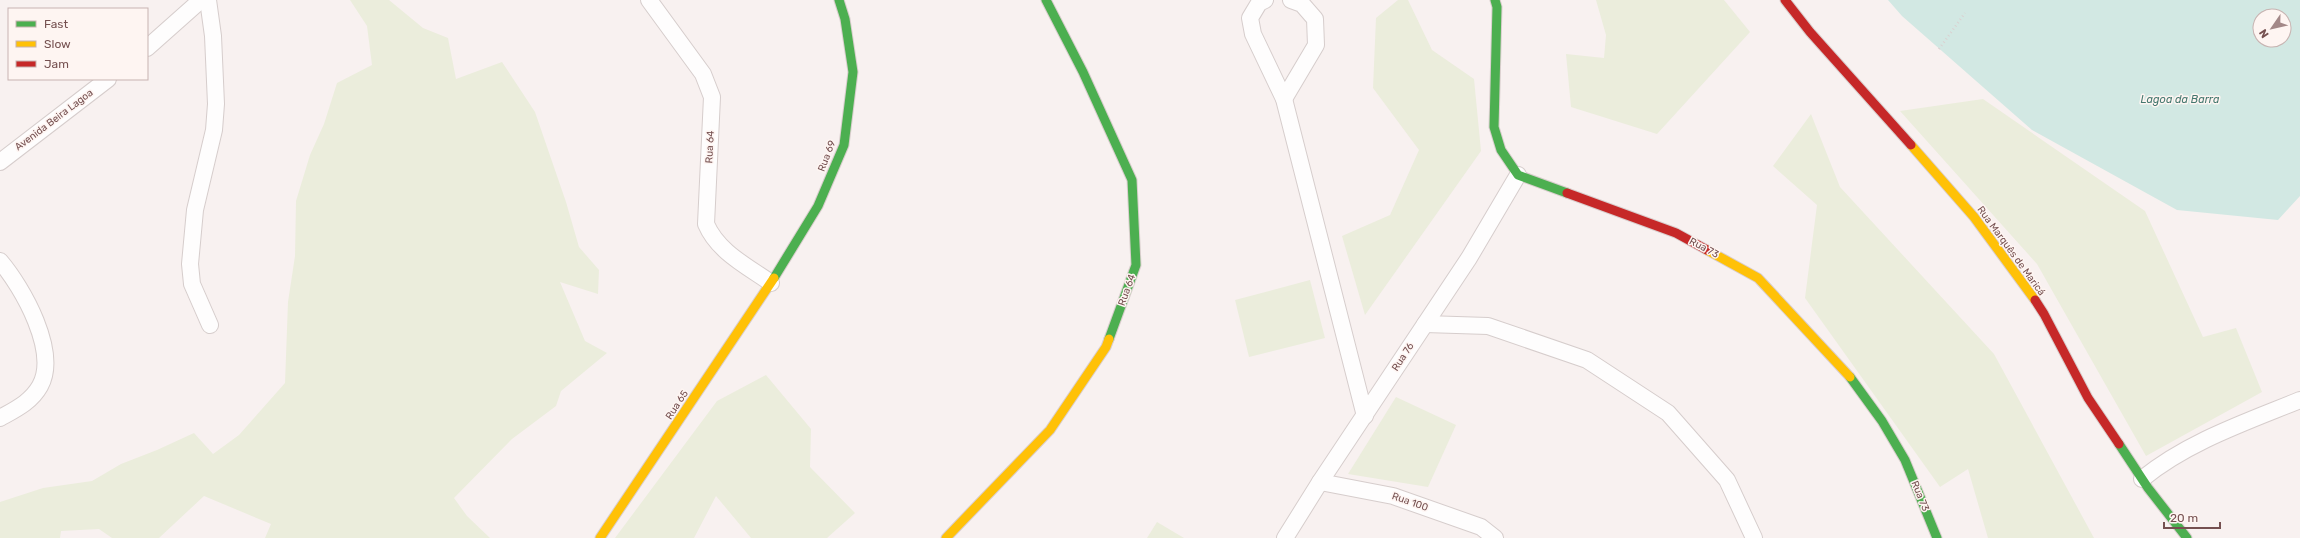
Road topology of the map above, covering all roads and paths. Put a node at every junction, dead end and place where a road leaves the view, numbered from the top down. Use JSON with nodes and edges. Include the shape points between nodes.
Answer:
{"nodes":[{"id":1,"x":201,"y":0,"type":"edge"},
{"id":2,"x":208,"y":0,"type":"edge"},
{"id":3,"x":650,"y":0,"type":"edge"},
{"id":4,"x":839,"y":0,"type":"edge"},
{"id":5,"x":1046,"y":0,"type":"edge"},
{"id":6,"x":1265,"y":0,"type":"edge"},
{"id":7,"x":1291,"y":0,"type":"edge"},
{"id":8,"x":1495,"y":0,"type":"edge"},
{"id":9,"x":1785,"y":0,"type":"edge"},
{"id":10,"x":1966,"y":13,"type":"dead end"},
{"id":11,"x":148,"y":47,"type":"edge"},
{"id":12,"x":1939,"y":49,"type":"dead end"},
{"id":13,"x":107,"y":80,"type":"edge"},
{"id":14,"x":1284,"y":99,"type":"junction"},
{"id":15,"x":0,"y":162,"type":"edge"},
{"id":16,"x":1518,"y":175,"type":"junction"},
{"id":17,"x":0,"y":261,"type":"edge"},
{"id":18,"x":771,"y":283,"type":"junction"},
{"id":19,"x":1425,"y":324,"type":"junction"},
{"id":20,"x":210,"y":325,"type":"dead end"},
{"id":21,"x":2300,"y":400,"type":"edge"},
{"id":22,"x":1365,"y":416,"type":"junction"},
{"id":23,"x":0,"y":418,"type":"edge"},
{"id":24,"x":2142,"y":479,"type":"junction"},
{"id":25,"x":1320,"y":482,"type":"junction"},
{"id":26,"x":600,"y":538,"type":"edge"},
{"id":27,"x":946,"y":538,"type":"edge"},
{"id":28,"x":1285,"y":538,"type":"edge"},
{"id":29,"x":1495,"y":538,"type":"edge"},
{"id":30,"x":1754,"y":538,"type":"edge"},
{"id":31,"x":1937,"y":538,"type":"edge"},
{"id":32,"x":2187,"y":538,"type":"edge"}],
"edges":[{"from":1,"to":11,"type":"street"},
{"from":2,"to":20,"type":"street","via":[[213,36],[216,104],[214,130],[195,210],[190,264],[192,284]]},
{"from":3,"to":18,"type":"street","name":"Rua 64","via":[[703,74],[712,97],[706,224],[712,237],[723,249]]},
{"from":4,"to":18,"type":"street","name":"Rua 69","via":[[845,19],[853,72],[844,145],[818,206]]},
{"from":5,"to":27,"type":"street","name":"Rua 64","via":[[1083,72],[1132,180],[1136,265],[1106,347],[1050,430]]},
{"from":6,"to":14,"type":"street","via":[[1259,3],[1250,18],[1253,34]]},
{"from":7,"to":14,"type":"street","via":[[1302,4],[1315,19],[1316,45]]},
{"from":8,"to":16,"type":"street","via":[[1497,7],[1494,127],[1501,150]]},
{"from":9,"to":24,"type":"street","name":"Rua Marquês de Maricá","via":[[1810,32],[1974,217],[2010,265],[2044,314],[2088,398]]},
{"from":10,"to":12,"type":"path"},
{"from":13,"to":15,"type":"street","name":"Avenida Beira Lagoa"},
{"from":14,"to":22,"type":"street"},
{"from":16,"to":19,"type":"street","name":"Rua 76","via":[[1469,258]]},
{"from":16,"to":31,"type":"street","name":"Rua 73","via":[[1676,233],[1758,278],[1844,369],[1882,421],[1905,460]]},
{"from":17,"to":23,"type":"street","via":[[13,276],[40,331],[47,365],[40,386],[25,404]]},
{"from":18,"to":26,"type":"street","name":"Rua 65"},
{"from":19,"to":22,"type":"street","name":"Rua 76"},
{"from":19,"to":30,"type":"street","via":[[1488,326],[1587,360],[1668,413],[1727,480]]},
{"from":21,"to":24,"type":"street","via":[[2184,450]]},
{"from":22,"to":25,"type":"street","name":"Rua 76"},
{"from":24,"to":32,"type":"street","name":"Rua Marquês de Maricá"},
{"from":25,"to":28,"type":"street","name":"Rua 76"},
{"from":25,"to":29,"type":"street","name":"Rua 100","via":[[1393,496],[1480,527]]}]}
